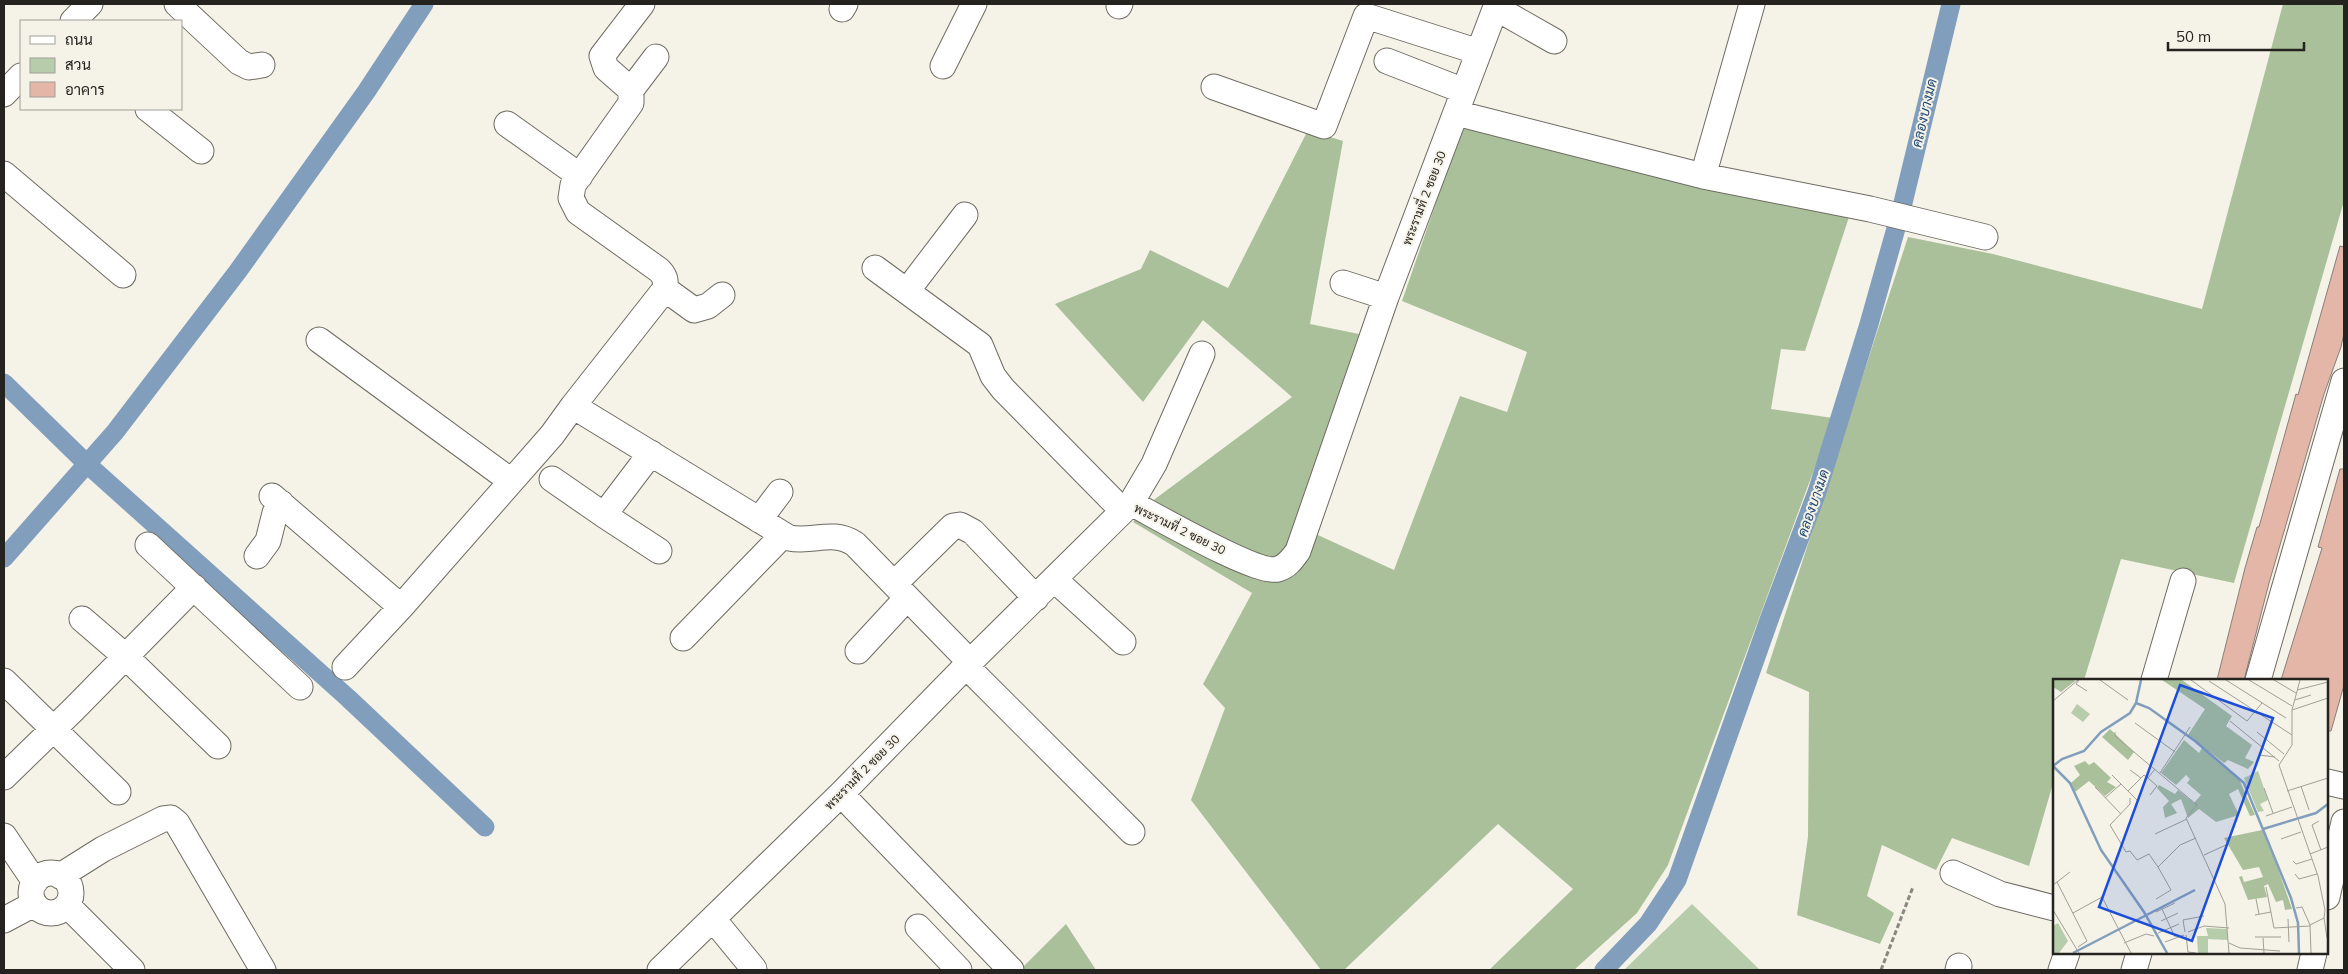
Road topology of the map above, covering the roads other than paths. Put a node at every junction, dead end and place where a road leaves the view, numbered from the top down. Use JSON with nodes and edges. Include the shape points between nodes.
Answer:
{"nodes":[{"id":1,"x":90,"y":4,"type":"edge"},
{"id":2,"x":177,"y":4,"type":"edge"},
{"id":3,"x":642,"y":4,"type":"edge"},
{"id":4,"x":974,"y":4,"type":"edge"},
{"id":5,"x":1752,"y":4,"type":"edge"},
{"id":6,"x":1496,"y":6,"type":"edge"},
{"id":7,"x":1369,"y":10,"type":"edge"},
{"id":8,"x":74,"y":20,"type":"edge"},
{"id":9,"x":1554,"y":41,"type":"dead end"},
{"id":10,"x":1479,"y":52,"type":"junction"},
{"id":11,"x":656,"y":57,"type":"dead end"},
{"id":12,"x":1387,"y":61,"type":"dead end"},
{"id":13,"x":262,"y":65,"type":"dead end"},
{"id":14,"x":943,"y":66,"type":"dead end"},
{"id":15,"x":20,"y":77,"type":"edge"},
{"id":16,"x":1214,"y":87,"type":"dead end"},
{"id":17,"x":631,"y":90,"type":"junction"},
{"id":18,"x":4,"y":94,"type":"edge"},
{"id":19,"x":1460,"y":102,"type":"junction"},
{"id":20,"x":149,"y":110,"type":"edge"},
{"id":21,"x":507,"y":124,"type":"dead end"},
{"id":22,"x":201,"y":151,"type":"dead end"},
{"id":23,"x":4,"y":174,"type":"edge"},
{"id":24,"x":580,"y":176,"type":"junction"},
{"id":25,"x":1703,"y":176,"type":"junction"},
{"id":26,"x":965,"y":215,"type":"dead end"},
{"id":27,"x":1985,"y":237,"type":"dead end"},
{"id":28,"x":875,"y":268,"type":"dead end"},
{"id":29,"x":123,"y":275,"type":"dead end"},
{"id":30,"x":1343,"y":283,"type":"dead end"},
{"id":31,"x":665,"y":289,"type":"junction"},
{"id":32,"x":907,"y":291,"type":"junction"},
{"id":33,"x":722,"y":295,"type":"dead end"},
{"id":34,"x":1386,"y":297,"type":"junction"},
{"id":35,"x":318,"y":340,"type":"dead end"},
{"id":36,"x":1202,"y":354,"type":"dead end"},
{"id":37,"x":2344,"y":382,"type":"edge"},
{"id":38,"x":573,"y":406,"type":"junction"},
{"id":39,"x":650,"y":453,"type":"junction"},
{"id":40,"x":552,"y":479,"type":"dead end"},
{"id":41,"x":511,"y":481,"type":"junction"},
{"id":42,"x":780,"y":492,"type":"dead end"},
{"id":43,"x":1127,"y":507,"type":"junction"},
{"id":44,"x":604,"y":515,"type":"junction"},
{"id":45,"x":759,"y":520,"type":"junction"},
{"id":46,"x":783,"y":534,"type":"junction"},
{"id":47,"x":148,"y":546,"type":"dead end"},
{"id":48,"x":659,"y":551,"type":"dead end"},
{"id":49,"x":257,"y":556,"type":"dead end"},
{"id":50,"x":1055,"y":580,"type":"junction"},
{"id":51,"x":2183,"y":581,"type":"dead end"},
{"id":52,"x":194,"y":587,"type":"junction"},
{"id":53,"x":901,"y":591,"type":"junction"},
{"id":54,"x":1036,"y":598,"type":"junction"},
{"id":55,"x":400,"y":607,"type":"junction"},
{"id":56,"x":82,"y":619,"type":"dead end"},
{"id":57,"x":682,"y":638,"type":"dead end"},
{"id":58,"x":1122,"y":642,"type":"dead end"},
{"id":59,"x":858,"y":651,"type":"dead end"},
{"id":60,"x":125,"y":656,"type":"junction"},
{"id":61,"x":968,"y":664,"type":"junction"},
{"id":62,"x":345,"y":667,"type":"dead end"},
{"id":63,"x":2154,"y":679,"type":"edge"},
{"id":64,"x":2258,"y":679,"type":"edge"},
{"id":65,"x":4,"y":681,"type":"edge"},
{"id":66,"x":300,"y":686,"type":"dead end"},
{"id":67,"x":53,"y":729,"type":"junction"},
{"id":68,"x":218,"y":746,"type":"dead end"},
{"id":69,"x":4,"y":777,"type":"edge"},
{"id":70,"x":2328,"y":782,"type":"edge"},
{"id":71,"x":2344,"y":786,"type":"edge"},
{"id":72,"x":118,"y":792,"type":"dead end"},
{"id":73,"x":841,"y":794,"type":"junction"},
{"id":74,"x":2344,"y":822,"type":"edge"},
{"id":75,"x":1132,"y":832,"type":"dead end"},
{"id":76,"x":4,"y":836,"type":"edge"},
{"id":77,"x":1953,"y":873,"type":"dead end"},
{"id":78,"x":60,"y":876,"type":"junction"},
{"id":79,"x":35,"y":893,"type":"junction"},
{"id":80,"x":2328,"y":894,"type":"edge"},
{"id":81,"x":67,"y":905,"type":"junction"},
{"id":82,"x":2053,"y":908,"type":"edge"},
{"id":83,"x":713,"y":919,"type":"junction"},
{"id":84,"x":4,"y":920,"type":"edge"},
{"id":85,"x":918,"y":927,"type":"dead end"},
{"id":86,"x":2067,"y":954,"type":"edge"},
{"id":87,"x":2139,"y":954,"type":"edge"},
{"id":88,"x":2314,"y":954,"type":"edge"},
{"id":89,"x":1003,"y":962,"type":"edge"},
{"id":90,"x":754,"y":969,"type":"dead end"},
{"id":91,"x":132,"y":970,"type":"edge"},
{"id":92,"x":263,"y":970,"type":"edge"},
{"id":93,"x":660,"y":970,"type":"edge"},
{"id":94,"x":959,"y":970,"type":"edge"},
{"id":95,"x":975,"y":970,"type":"edge"},
{"id":96,"x":2061,"y":970,"type":"edge"},
{"id":97,"x":2134,"y":970,"type":"edge"},
{"id":98,"x":2310,"y":970,"type":"edge"}],
"edges":[{"from":1,"to":8,"type":"street"},
{"from":2,"to":13,"type":"street","via":[[239,62],[249,68]]},
{"from":3,"to":17,"type":"street","via":[[602,56],[606,68]]},
{"from":4,"to":14,"type":"street"},
{"from":5,"to":25,"type":"street"},
{"from":6,"to":9,"type":"street"},
{"from":6,"to":10,"type":"street","name":"พระรามที่ 2 ซอย 30"},
{"from":7,"to":10,"type":"street"},
{"from":7,"to":16,"type":"street","via":[[1324,126]]},
{"from":10,"to":19,"type":"street","name":"พระรามที่ 2 ซอย 30"},
{"from":11,"to":17,"type":"street"},
{"from":12,"to":19,"type":"street"},
{"from":15,"to":18,"type":"street"},
{"from":17,"to":24,"type":"street","via":[[631,103]]},
{"from":19,"to":25,"type":"street"},
{"from":19,"to":34,"type":"street","name":"พระรามที่ 2 ซอย 30"},
{"from":20,"to":22,"type":"street"},
{"from":21,"to":24,"type":"street"},
{"from":23,"to":29,"type":"street"},
{"from":24,"to":31,"type":"street","via":[[573,185],[571,198],[578,212],[659,270],[665,276]]},
{"from":25,"to":27,"type":"street"},
{"from":26,"to":32,"type":"street"},
{"from":28,"to":32,"type":"street"},
{"from":30,"to":34,"type":"street"},
{"from":31,"to":33,"type":"street","via":[[694,310],[708,306]]},
{"from":31,"to":38,"type":"street"},
{"from":32,"to":43,"type":"street","via":[[980,346],[993,376],[1003,389]]},
{"from":34,"to":43,"type":"street","name":"พระรามที่ 2 ซอย 30","via":[[1298,551],[1289,563],[1278,569],[1265,569]]},
{"from":35,"to":41,"type":"street"},
{"from":36,"to":43,"type":"street","via":[[1154,464]]},
{"from":37,"to":64,"type":"street"},
{"from":38,"to":39,"type":"street"},
{"from":38,"to":41,"type":"street"},
{"from":39,"to":44,"type":"street"},
{"from":39,"to":45,"type":"street"},
{"from":40,"to":44,"type":"street"},
{"from":41,"to":55,"type":"street"},
{"from":42,"to":45,"type":"street"},
{"from":43,"to":50,"type":"street","name":"พระรามที่ 2 ซอย 30"},
{"from":44,"to":48,"type":"street"},
{"from":45,"to":46,"type":"street"},
{"from":46,"to":53,"type":"street","via":[[801,541],[844,537]]},
{"from":46,"to":57,"type":"street"},
{"from":47,"to":52,"type":"street"},
{"from":49,"to":55,"type":"street","via":[[268,541],[276,499]]},
{"from":50,"to":54,"type":"street","name":"พระรามที่ 2 ซอย 30"},
{"from":50,"to":58,"type":"street"},
{"from":51,"to":63,"type":"street"},
{"from":52,"to":60,"type":"street"},
{"from":52,"to":66,"type":"street"},
{"from":53,"to":54,"type":"street","via":[[953,526],[960,525],[973,532]]},
{"from":53,"to":59,"type":"street"},
{"from":53,"to":61,"type":"street"},
{"from":54,"to":61,"type":"street","name":"พระรามที่ 2 ซอย 30"},
{"from":55,"to":62,"type":"street"},
{"from":56,"to":60,"type":"street"},
{"from":60,"to":67,"type":"street"},
{"from":60,"to":68,"type":"street"},
{"from":61,"to":73,"type":"street","name":"พระรามที่ 2 ซอย 30"},
{"from":61,"to":75,"type":"street"},
{"from":65,"to":67,"type":"street"},
{"from":67,"to":69,"type":"street"},
{"from":67,"to":72,"type":"street"},
{"from":70,"to":71,"type":"street"},
{"from":73,"to":83,"type":"street","name":"พระรามที่ 2 ซอย 30"},
{"from":73,"to":89,"type":"street"},
{"from":74,"to":80,"type":"street"},
{"from":76,"to":79,"type":"street"},
{"from":77,"to":82,"type":"street","via":[[2000,894]]},
{"from":78,"to":79,"type":"street","via":[[46,874]]},
{"from":78,"to":81,"type":"street","via":[[70,886],[71,896]]},
{"from":78,"to":92,"type":"street","via":[[103,849],[171,818],[177,823]]},
{"from":79,"to":81,"type":"street","via":[[41,910],[50,913]]},
{"from":79,"to":84,"type":"street"},
{"from":81,"to":91,"type":"street"},
{"from":83,"to":90,"type":"street"},
{"from":83,"to":93,"type":"street","name":"พระรามที่ 2 ซอย 30"},
{"from":85,"to":94,"type":"street"},
{"from":86,"to":96,"type":"street"},
{"from":87,"to":97,"type":"street"},
{"from":88,"to":98,"type":"street"},
{"from":89,"to":95,"type":"street"}]}
